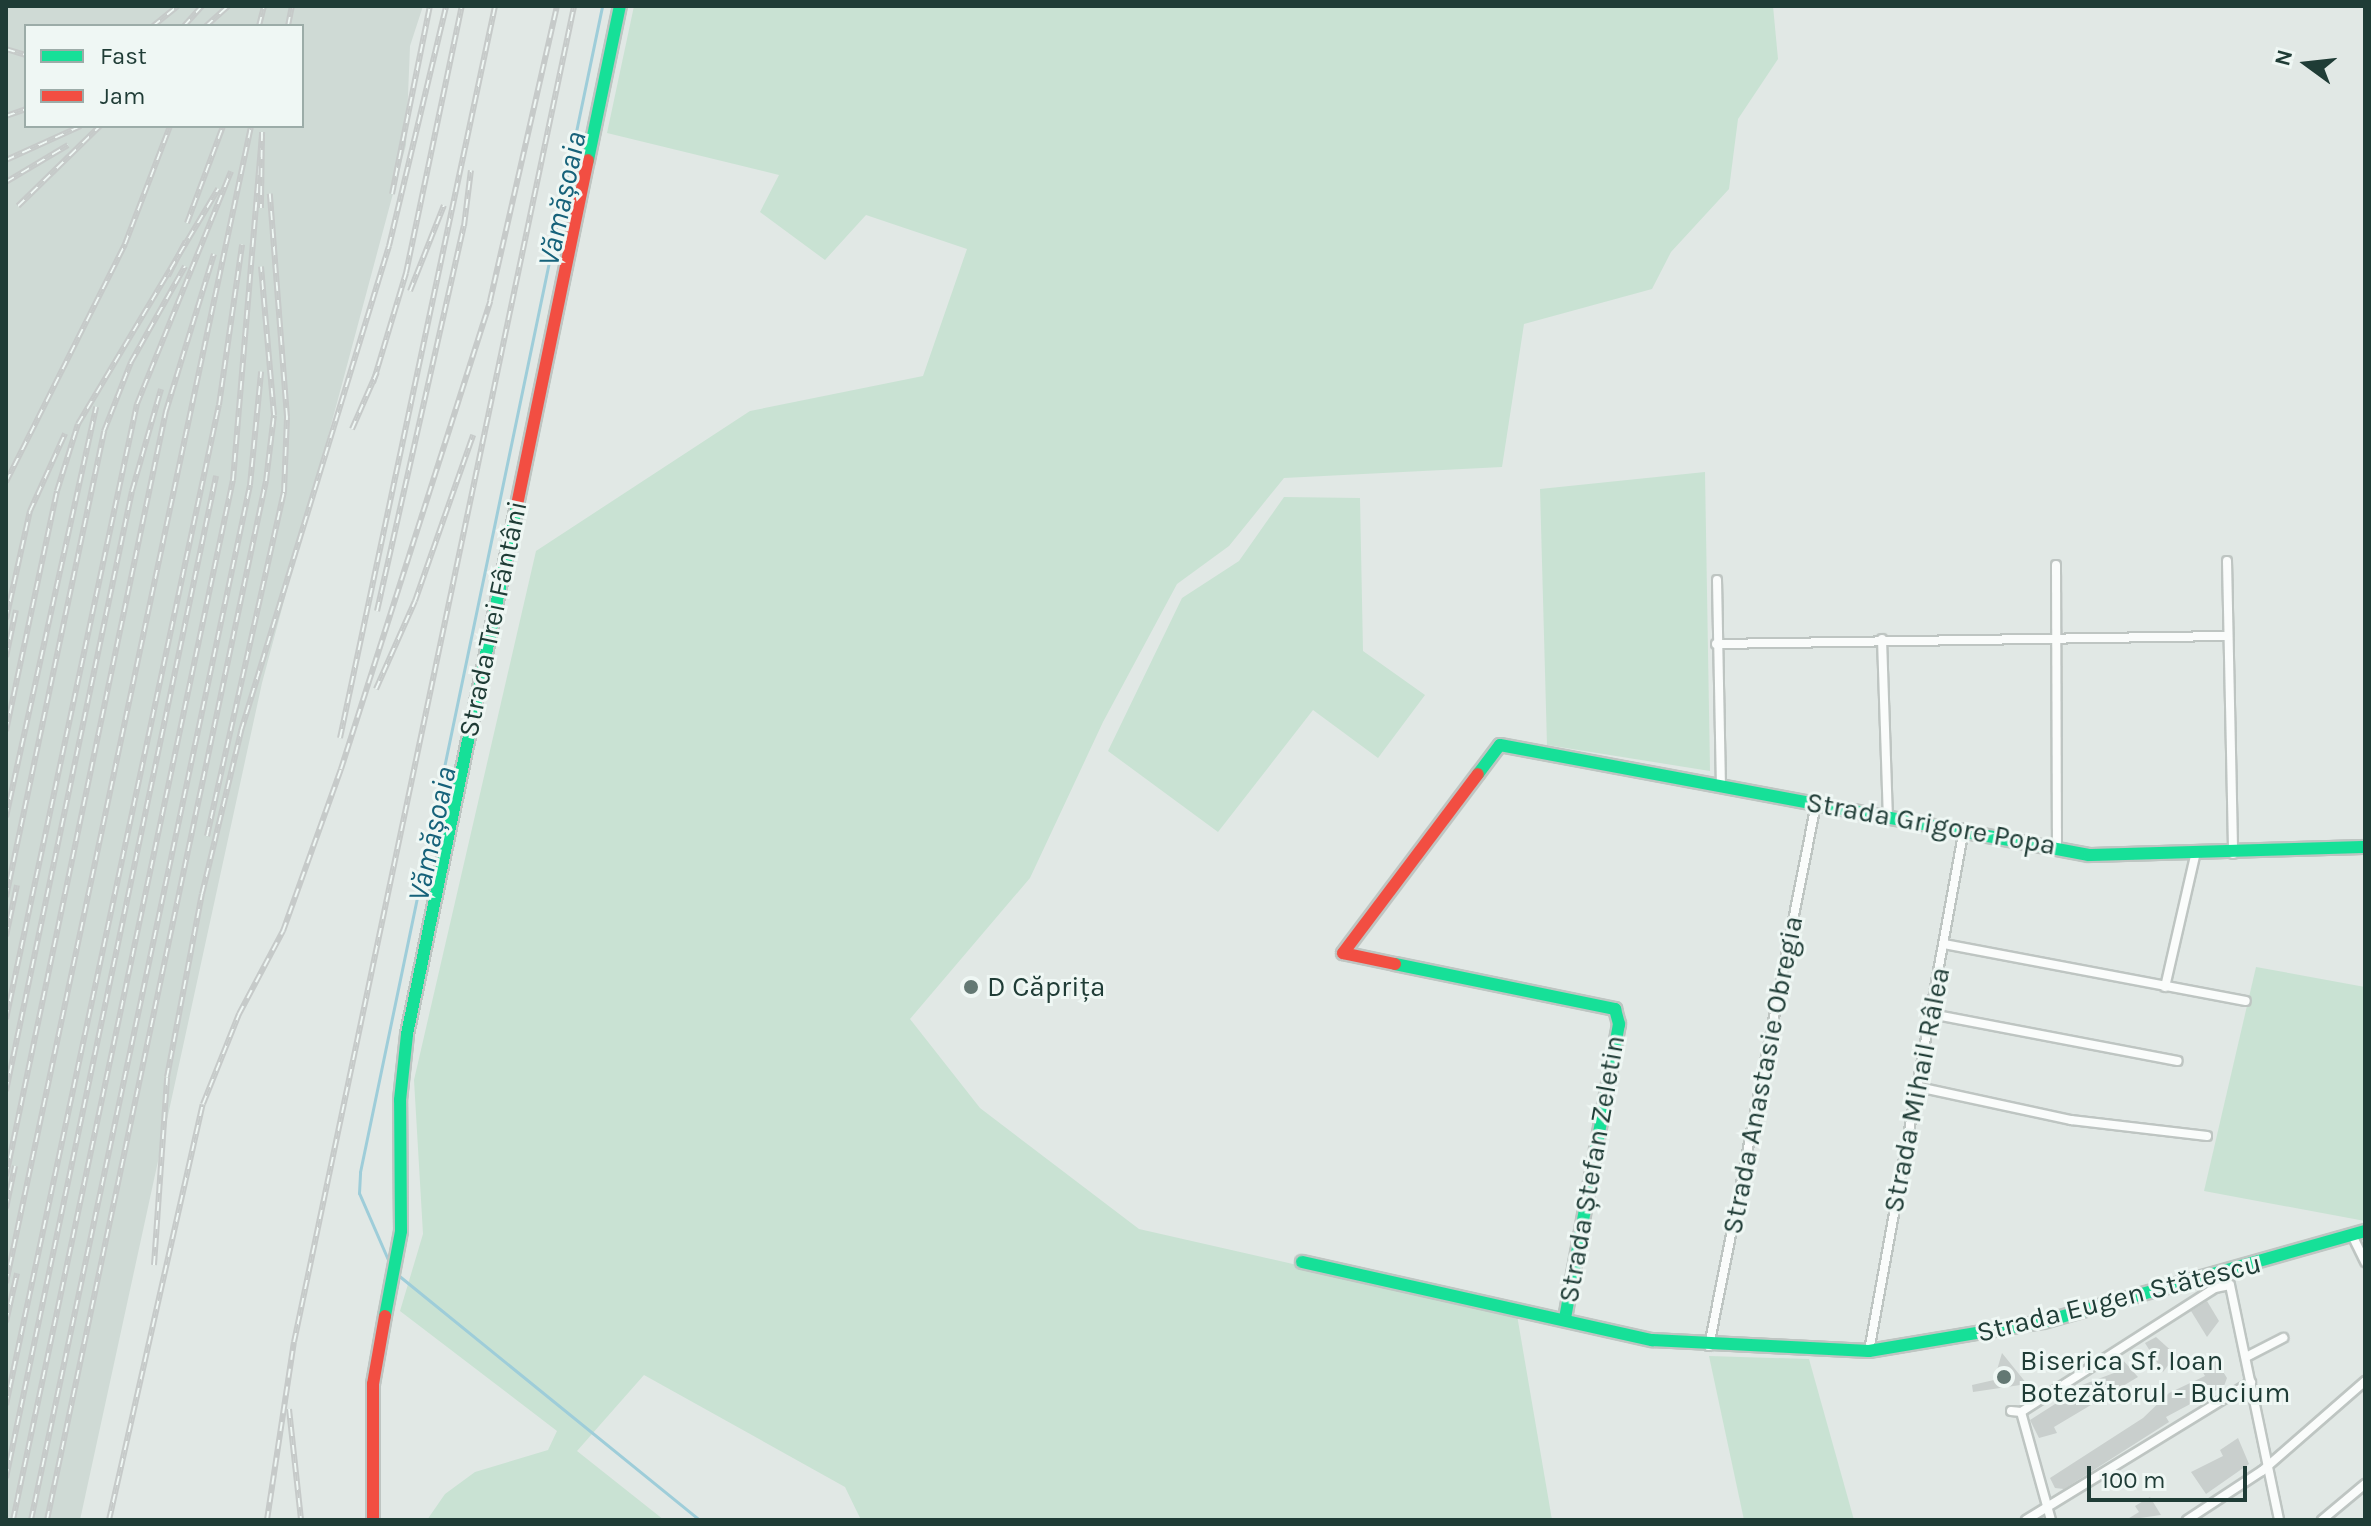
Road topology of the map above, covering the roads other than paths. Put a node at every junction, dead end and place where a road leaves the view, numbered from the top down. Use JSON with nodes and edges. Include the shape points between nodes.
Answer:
{"nodes":[{"id":1,"x":620,"y":6,"type":"edge"},
{"id":2,"x":2227,"y":561,"type":"dead end"},
{"id":3,"x":2056,"y":565,"type":"dead end"},
{"id":4,"x":1717,"y":580,"type":"dead end"},
{"id":5,"x":2057,"y":636,"type":"junction"},
{"id":6,"x":2228,"y":636,"type":"junction"},
{"id":7,"x":1882,"y":639,"type":"junction"},
{"id":8,"x":1716,"y":644,"type":"junction"},
{"id":9,"x":1721,"y":783,"type":"junction"},
{"id":10,"x":1816,"y":804,"type":"junction"},
{"id":11,"x":1888,"y":816,"type":"junction"},
{"id":12,"x":1964,"y":829,"type":"junction"},
{"id":13,"x":2057,"y":846,"type":"junction"},
{"id":14,"x":2365,"y":847,"type":"edge"},
{"id":15,"x":2233,"y":855,"type":"junction"},
{"id":16,"x":2195,"y":856,"type":"junction"},
{"id":17,"x":1944,"y":944,"type":"junction"},
{"id":18,"x":1343,"y":953,"type":"joint"},
{"id":19,"x":2165,"y":987,"type":"junction"},
{"id":20,"x":2246,"y":1001,"type":"dead end"},
{"id":21,"x":1931,"y":1014,"type":"junction"},
{"id":22,"x":2178,"y":1061,"type":"dead end"},
{"id":23,"x":1918,"y":1087,"type":"junction"},
{"id":24,"x":2207,"y":1136,"type":"dead end"},
{"id":25,"x":2359,"y":1233,"type":"edge"},
{"id":26,"x":1302,"y":1262,"type":"dead end"},
{"id":27,"x":2365,"y":1262,"type":"edge"},
{"id":28,"x":1565,"y":1319,"type":"junction"},
{"id":29,"x":2283,"y":1338,"type":"dead end"},
{"id":30,"x":1709,"y":1346,"type":"junction"},
{"id":31,"x":1869,"y":1351,"type":"junction"},
{"id":32,"x":2246,"y":1357,"type":"junction"},
{"id":33,"x":2365,"y":1381,"type":"edge"},
{"id":34,"x":2251,"y":1382,"type":"junction"},
{"id":35,"x":2011,"y":1411,"type":"dead end"},
{"id":36,"x":2021,"y":1412,"type":"junction"},
{"id":37,"x":2267,"y":1464,"type":"junction"},
{"id":38,"x":2365,"y":1484,"type":"edge"},
{"id":39,"x":2050,"y":1516,"type":"edge"},
{"id":40,"x":373,"y":1520,"type":"edge"},
{"id":41,"x":2026,"y":1520,"type":"edge"},
{"id":42,"x":2187,"y":1520,"type":"edge"},
{"id":43,"x":2279,"y":1520,"type":"edge"},
{"id":44,"x":2322,"y":1520,"type":"edge"}],
"edges":[{"from":1,"to":40,"type":"street","name":"Strada Trei Fântâni","via":[[407,1034],[400,1100],[404,1199],[373,1384]]},
{"from":2,"to":6,"type":"street"},
{"from":3,"to":5,"type":"street"},
{"from":4,"to":8,"type":"street"},
{"from":5,"to":6,"type":"street"},
{"from":5,"to":7,"type":"street"},
{"from":5,"to":13,"type":"street"},
{"from":6,"to":15,"type":"street"},
{"from":7,"to":8,"type":"street"},
{"from":7,"to":11,"type":"street"},
{"from":8,"to":9,"type":"street"},
{"from":9,"to":10,"type":"street","name":"Strada Grigore Popa"},
{"from":9,"to":18,"type":"street","name":"Strada Grigore Popa","via":[[1500,745]]},
{"from":10,"to":11,"type":"street","name":"Strada Grigore Popa"},
{"from":10,"to":30,"type":"street","name":"Strada Anastasie Obregia"},
{"from":11,"to":12,"type":"street","name":"Strada Grigore Popa"},
{"from":12,"to":13,"type":"street","name":"Strada Grigore Popa"},
{"from":12,"to":17,"type":"street","name":"Strada Mihail Râlea"},
{"from":13,"to":16,"type":"street","name":"Strada Grigore Popa","via":[[2116,858]]},
{"from":14,"to":15,"type":"street","name":"Strada Grigore Popa"},
{"from":15,"to":16,"type":"street","name":"Strada Grigore Popa"},
{"from":16,"to":19,"type":"street"},
{"from":17,"to":19,"type":"street"},
{"from":17,"to":21,"type":"street","name":"Strada Mihail Râlea"},
{"from":18,"to":28,"type":"street","name":"Strada Ștefan Zeletin","via":[[1615,1009],[1619,1024]]},
{"from":19,"to":20,"type":"street"},
{"from":21,"to":22,"type":"street"},
{"from":21,"to":23,"type":"street","name":"Strada Mihail Râlea"},
{"from":23,"to":24,"type":"street","via":[[2071,1120]]},
{"from":23,"to":31,"type":"street","name":"Strada Mihail Râlea"},
{"from":25,"to":27,"type":"street"},
{"from":25,"to":31,"type":"street","name":"Strada Eugen Stătescu","via":[[2043,1322]]},
{"from":26,"to":28,"type":"street","name":"Strada Eugen Stătescu"},
{"from":28,"to":30,"type":"street","name":"Strada Eugen Stătescu"},
{"from":29,"to":32,"type":"street"},
{"from":30,"to":31,"type":"street","name":"Strada Eugen Stătescu"},
{"from":32,"to":34,"type":"street"},
{"from":32,"to":36,"type":"street","via":[[2236,1292],[2230,1285],[2215,1288]]},
{"from":33,"to":37,"type":"street"},
{"from":34,"to":37,"type":"street"},
{"from":34,"to":39,"type":"street"},
{"from":35,"to":36,"type":"street"},
{"from":36,"to":39,"type":"street"},
{"from":37,"to":42,"type":"street"},
{"from":37,"to":43,"type":"street"},
{"from":38,"to":44,"type":"street"},
{"from":39,"to":41,"type":"street"}]}
